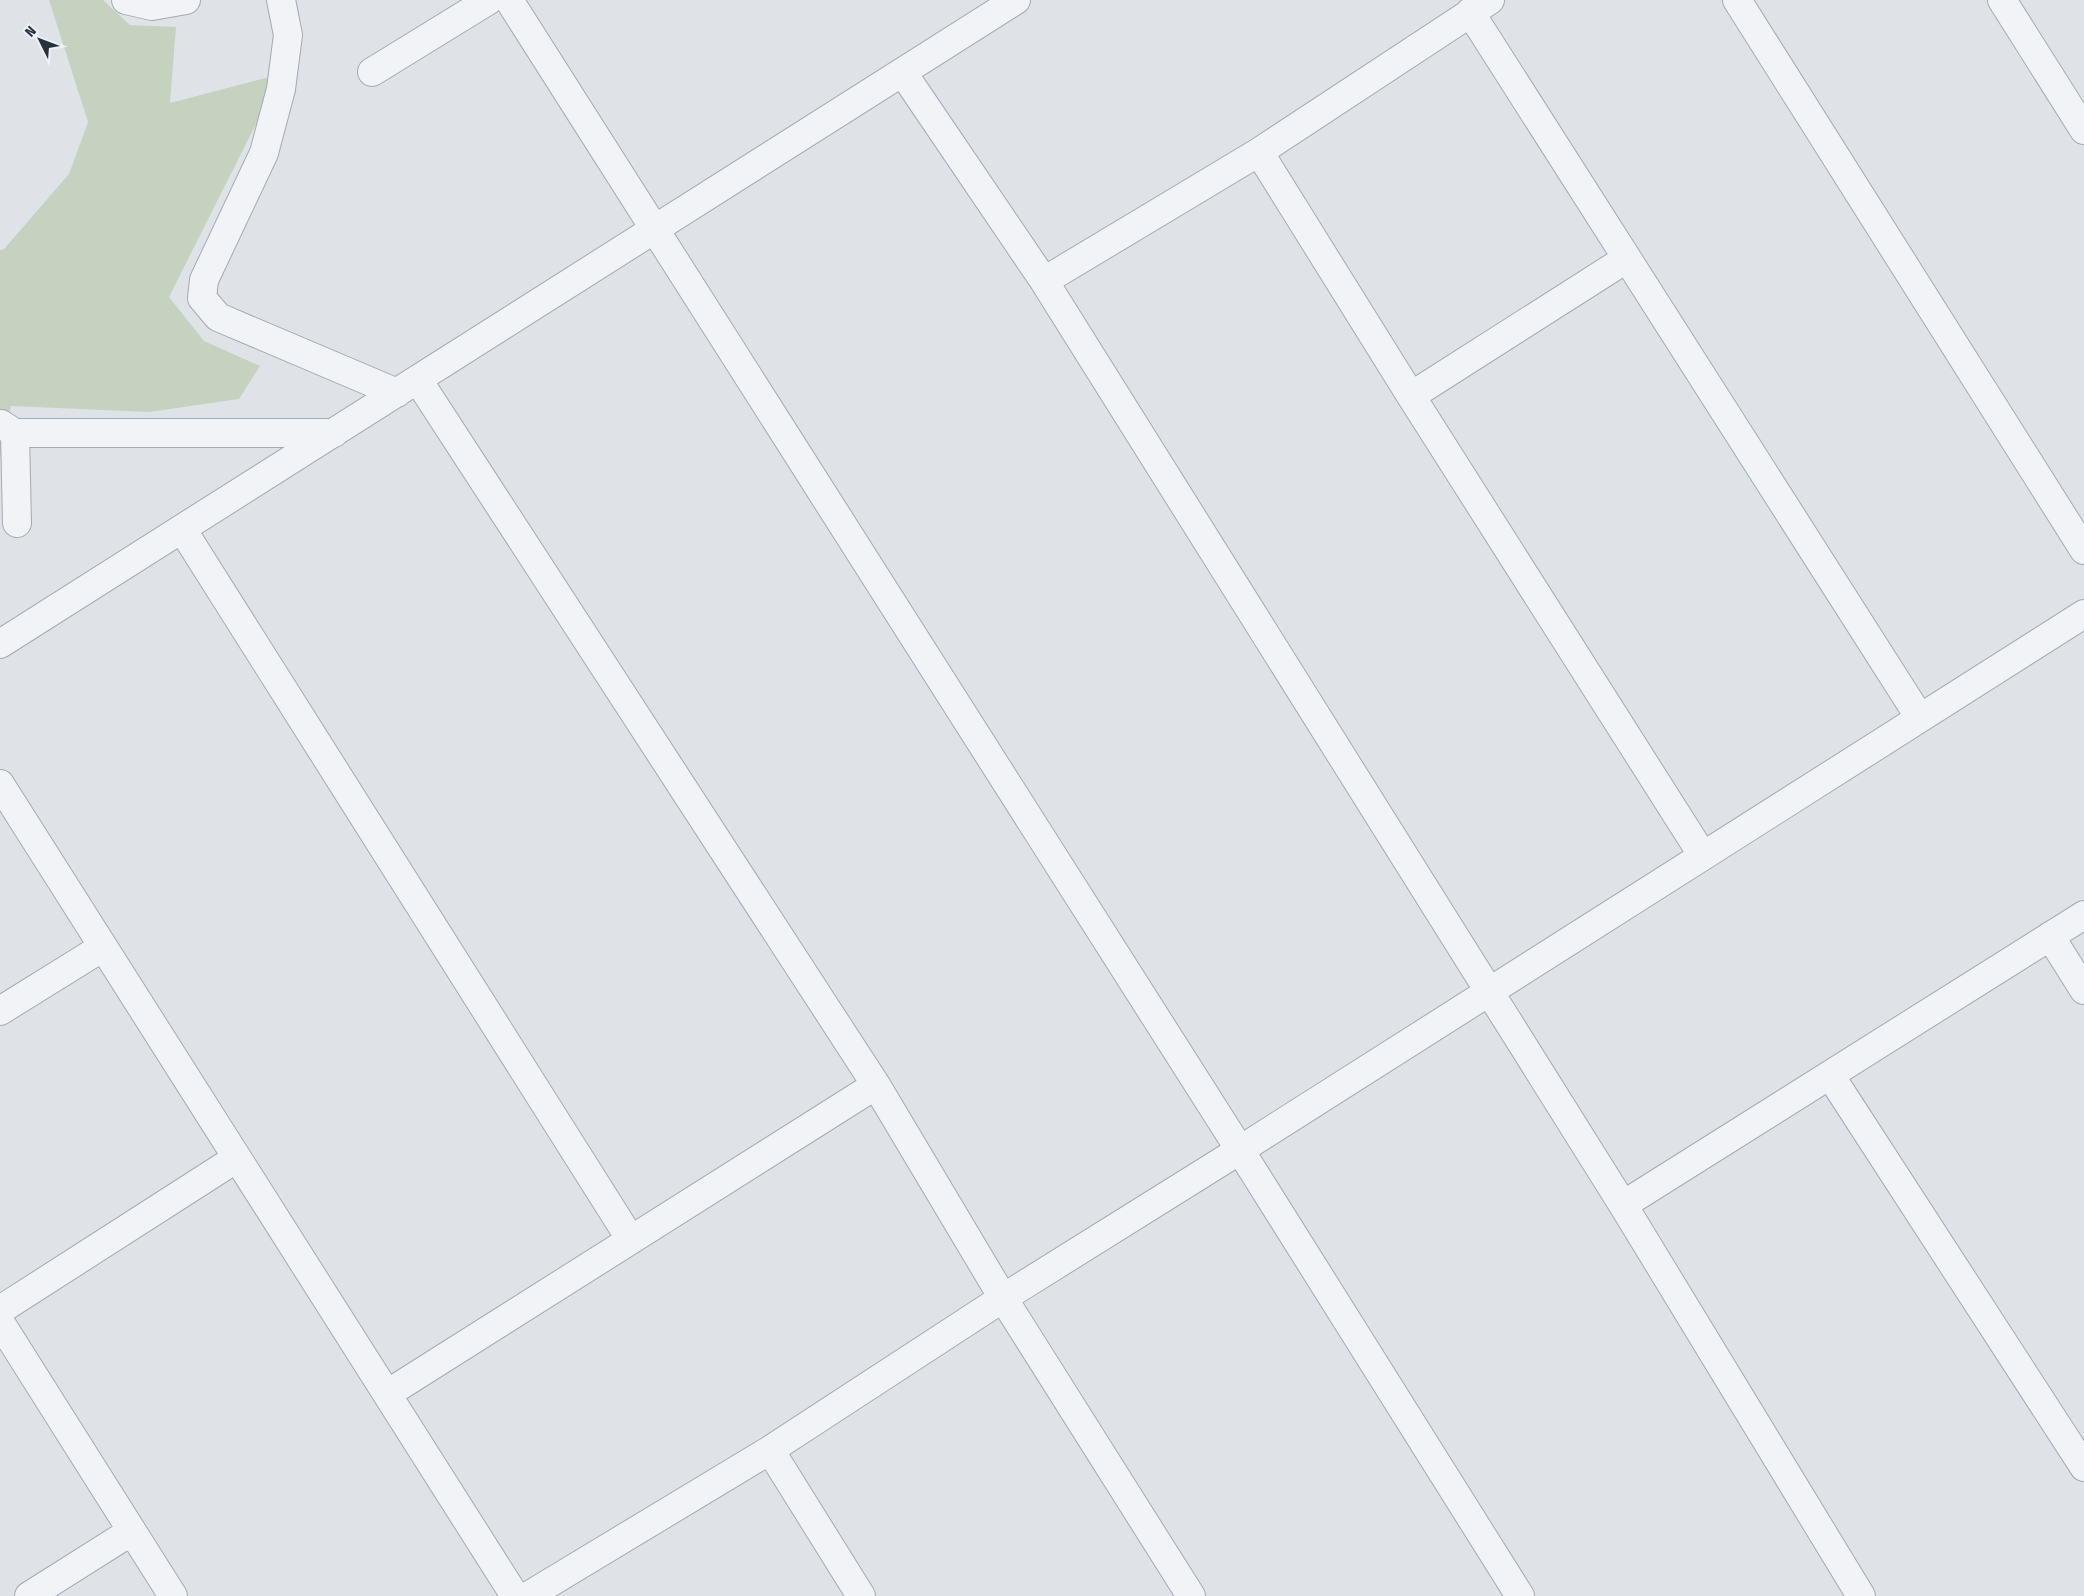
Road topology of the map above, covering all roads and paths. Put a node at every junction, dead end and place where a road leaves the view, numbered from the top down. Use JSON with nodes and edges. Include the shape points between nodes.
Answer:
{"nodes":[{"id":1,"x":126,"y":0,"type":"edge"},
{"id":2,"x":186,"y":0,"type":"edge"},
{"id":3,"x":281,"y":0,"type":"edge"},
{"id":4,"x":489,"y":0,"type":"edge"},
{"id":5,"x":509,"y":0,"type":"edge"},
{"id":6,"x":1016,"y":0,"type":"edge"},
{"id":7,"x":1737,"y":0,"type":"edge"},
{"id":8,"x":2002,"y":0,"type":"edge"},
{"id":9,"x":1480,"y":6,"type":"edge"},
{"id":10,"x":372,"y":72,"type":"dead end"},
{"id":11,"x":903,"y":73,"type":"junction"},
{"id":12,"x":2084,"y":130,"type":"edge"},
{"id":13,"x":1259,"y":152,"type":"junction"},
{"id":14,"x":655,"y":230,"type":"junction"},
{"id":15,"x":1626,"y":259,"type":"junction"},
{"id":16,"x":1044,"y":281,"type":"junction"},
{"id":17,"x":408,"y":386,"type":"junction"},
{"id":18,"x":1411,"y":396,"type":"junction"},
{"id":19,"x":8,"y":428,"type":"edge"},
{"id":20,"x":334,"y":433,"type":"junction"},
{"id":21,"x":17,"y":523,"type":"dead end"},
{"id":22,"x":182,"y":529,"type":"junction"},
{"id":23,"x":2084,"y":550,"type":"edge"},
{"id":24,"x":2084,"y":614,"type":"edge"},
{"id":25,"x":0,"y":644,"type":"edge"},
{"id":26,"x":1920,"y":718,"type":"junction"},
{"id":27,"x":0,"y":784,"type":"edge"},
{"id":28,"x":1703,"y":856,"type":"junction"},
{"id":29,"x":2084,"y":915,"type":"edge"},
{"id":30,"x":2050,"y":936,"type":"junction"},
{"id":31,"x":103,"y":947,"type":"junction"},
{"id":32,"x":2084,"y":990,"type":"edge"},
{"id":33,"x":1488,"y":992,"type":"junction"},
{"id":34,"x":0,"y":1011,"type":"edge"},
{"id":35,"x":1830,"y":1075,"type":"junction"},
{"id":36,"x":876,"y":1085,"type":"junction"},
{"id":37,"x":1240,"y":1150,"type":"junction"},
{"id":38,"x":237,"y":1158,"type":"junction"},
{"id":39,"x":1623,"y":1205,"type":"junction"},
{"id":40,"x":631,"y":1240,"type":"junction"},
{"id":41,"x":1003,"y":1298,"type":"junction"},
{"id":42,"x":0,"y":1310,"type":"edge"},
{"id":43,"x":0,"y":1322,"type":"edge"},
{"id":44,"x":387,"y":1394,"type":"junction"},
{"id":45,"x":770,"y":1450,"type":"junction"},
{"id":46,"x":2084,"y":1467,"type":"edge"},
{"id":47,"x":132,"y":1531,"type":"junction"},
{"id":48,"x":29,"y":1596,"type":"edge"},
{"id":49,"x":173,"y":1596,"type":"edge"},
{"id":50,"x":515,"y":1596,"type":"edge"},
{"id":51,"x":528,"y":1596,"type":"edge"},
{"id":52,"x":860,"y":1596,"type":"edge"},
{"id":53,"x":1192,"y":1596,"type":"edge"},
{"id":54,"x":1520,"y":1596,"type":"edge"},
{"id":55,"x":1861,"y":1596,"type":"edge"}],
"edges":[{"from":1,"to":2,"type":"street","via":[[152,6]]},
{"from":3,"to":17,"type":"street","via":[[288,35],[281,89],[264,153],[204,280],[202,298],[218,317]]},
{"from":4,"to":10,"type":"street"},
{"from":5,"to":14,"type":"street"},
{"from":6,"to":11,"type":"street"},
{"from":7,"to":23,"type":"street"},
{"from":8,"to":12,"type":"street"},
{"from":9,"to":13,"type":"street"},
{"from":9,"to":15,"type":"street"},
{"from":11,"to":14,"type":"street"},
{"from":11,"to":16,"type":"street"},
{"from":13,"to":16,"type":"street"},
{"from":13,"to":18,"type":"street"},
{"from":14,"to":17,"type":"street"},
{"from":14,"to":37,"type":"street"},
{"from":15,"to":18,"type":"street"},
{"from":15,"to":26,"type":"street"},
{"from":16,"to":33,"type":"street"},
{"from":17,"to":20,"type":"street"},
{"from":17,"to":36,"type":"street"},
{"from":18,"to":28,"type":"street"},
{"from":19,"to":20,"type":"street"},
{"from":19,"to":21,"type":"street"},
{"from":20,"to":22,"type":"street"},
{"from":22,"to":25,"type":"street"},
{"from":22,"to":40,"type":"street"},
{"from":24,"to":26,"type":"street"},
{"from":26,"to":28,"type":"street"},
{"from":27,"to":31,"type":"street"},
{"from":28,"to":33,"type":"street"},
{"from":29,"to":30,"type":"street"},
{"from":30,"to":32,"type":"street"},
{"from":30,"to":35,"type":"street"},
{"from":31,"to":34,"type":"street"},
{"from":31,"to":38,"type":"street"},
{"from":33,"to":37,"type":"street"},
{"from":33,"to":39,"type":"street"},
{"from":35,"to":39,"type":"street"},
{"from":35,"to":46,"type":"street"},
{"from":36,"to":40,"type":"street"},
{"from":36,"to":41,"type":"street"},
{"from":37,"to":41,"type":"street"},
{"from":37,"to":54,"type":"street"},
{"from":38,"to":42,"type":"street"},
{"from":38,"to":44,"type":"street"},
{"from":39,"to":55,"type":"street"},
{"from":40,"to":44,"type":"street"},
{"from":41,"to":45,"type":"street"},
{"from":41,"to":53,"type":"street"},
{"from":43,"to":47,"type":"street"},
{"from":44,"to":50,"type":"street"},
{"from":45,"to":51,"type":"street"},
{"from":45,"to":52,"type":"street"},
{"from":47,"to":48,"type":"street"},
{"from":47,"to":49,"type":"street"}]}
